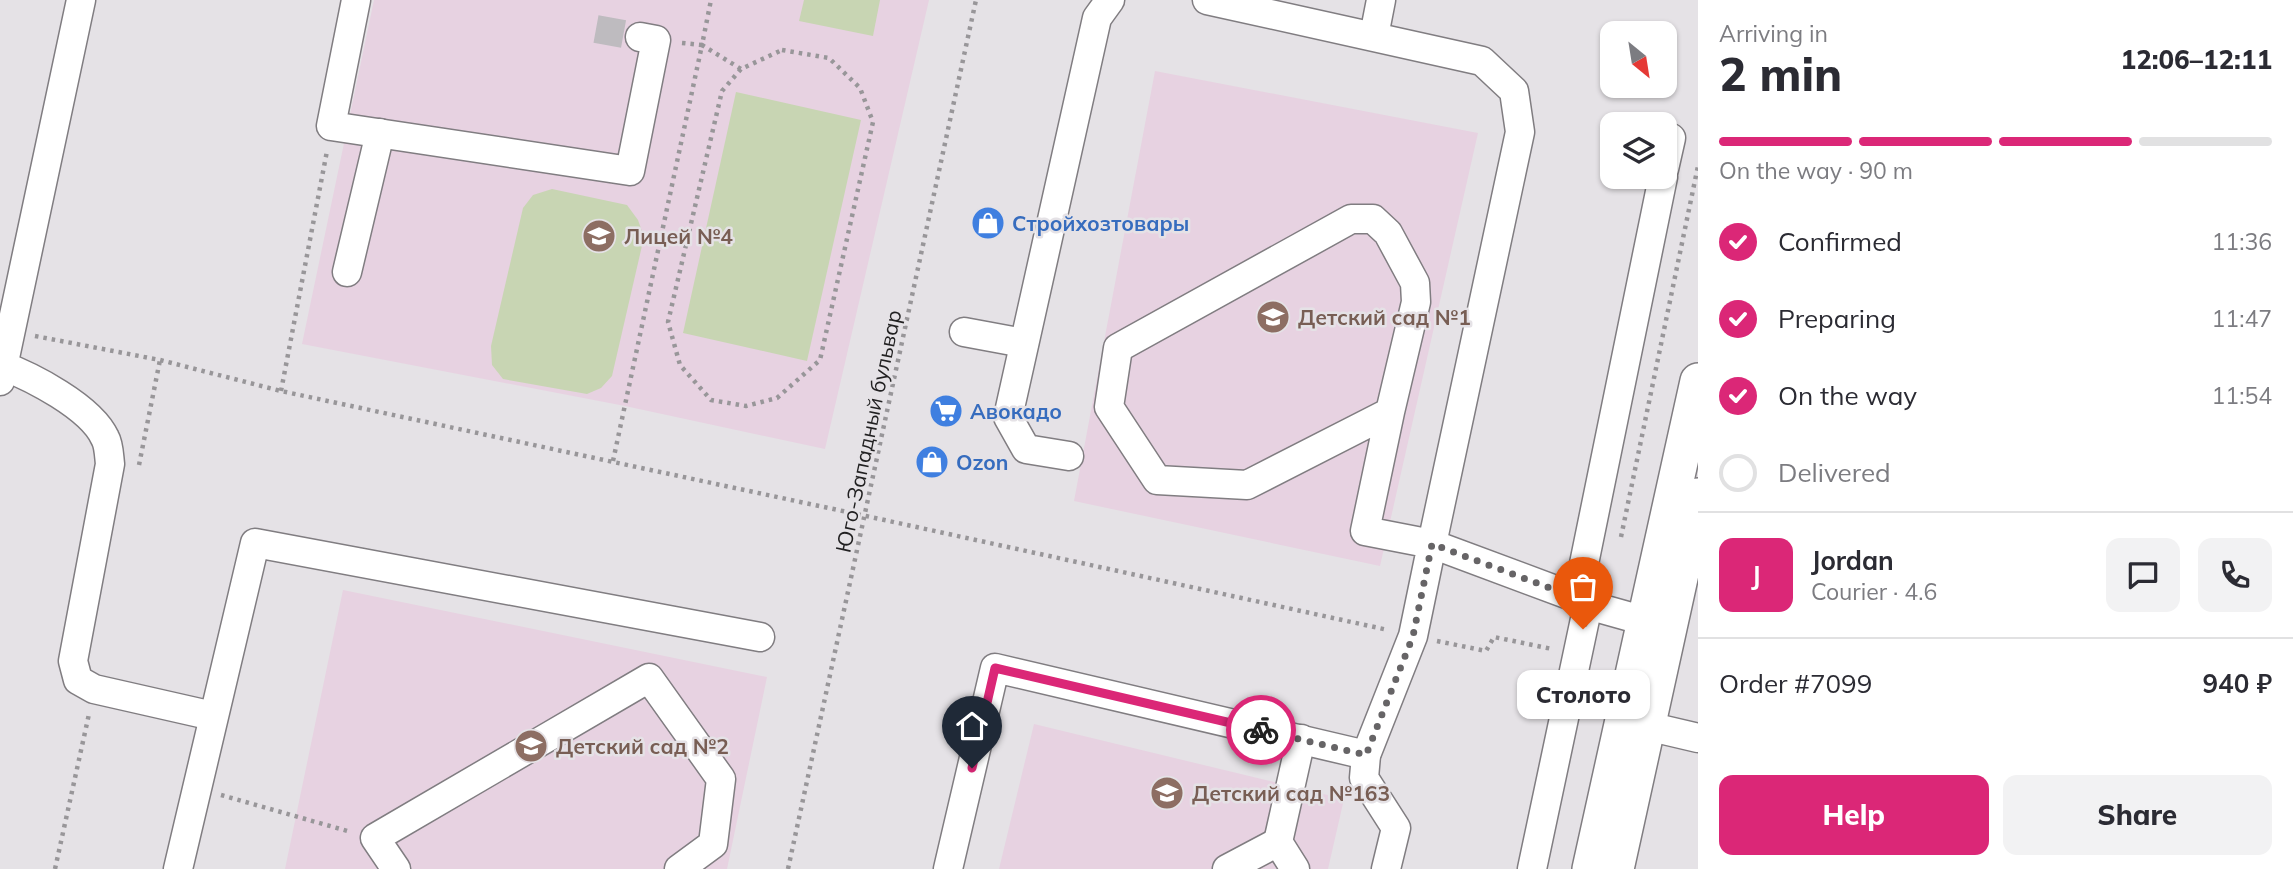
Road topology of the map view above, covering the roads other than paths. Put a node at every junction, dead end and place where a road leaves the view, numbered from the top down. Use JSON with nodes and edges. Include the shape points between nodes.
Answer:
{"nodes":[{"id":1,"x":81,"y":0,"type":"edge"},
{"id":2,"x":356,"y":0,"type":"edge"},
{"id":3,"x":1110,"y":0,"type":"edge"},
{"id":4,"x":1207,"y":0,"type":"edge"},
{"id":5,"x":1381,"y":0,"type":"edge"},
{"id":6,"x":1374,"y":36,"type":"junction"},
{"id":7,"x":648,"y":38,"type":"road end"},
{"id":8,"x":380,"y":133,"type":"junction"},
{"id":9,"x":1661,"y":189,"type":"edge"},
{"id":10,"x":347,"y":272,"type":"dead end"},
{"id":11,"x":964,"y":332,"type":"dead end"},
{"id":12,"x":1024,"y":343,"type":"junction"},
{"id":13,"x":1,"y":370,"type":"edge"},
{"id":14,"x":1698,"y":381,"type":"edge"},
{"id":15,"x":1390,"y":412,"type":"junction"},
{"id":16,"x":1069,"y":456,"type":"dead end"},
{"id":17,"x":1698,"y":496,"type":"edge"},
{"id":18,"x":1432,"y":544,"type":"junction"},
{"id":19,"x":1680,"y":562,"type":"edge"},
{"id":20,"x":1583,"y":602,"type":"junction"},
{"id":21,"x":1657,"y":625,"type":"junction"},
{"id":22,"x":760,"y":637,"type":"dead end"},
{"id":23,"x":213,"y":716,"type":"junction"},
{"id":24,"x":1635,"y":723,"type":"junction"},
{"id":25,"x":1698,"y":738,"type":"edge"},
{"id":26,"x":1301,"y":739,"type":"junction"},
{"id":27,"x":1366,"y":755,"type":"junction"},
{"id":28,"x":1278,"y":842,"type":"junction"},
{"id":29,"x":178,"y":869,"type":"edge"},
{"id":30,"x":396,"y":869,"type":"edge"},
{"id":31,"x":679,"y":869,"type":"edge"},
{"id":32,"x":948,"y":869,"type":"edge"},
{"id":33,"x":1227,"y":869,"type":"edge"},
{"id":34,"x":1295,"y":869,"type":"edge"},
{"id":35,"x":1386,"y":869,"type":"edge"},
{"id":36,"x":1532,"y":869,"type":"edge"},
{"id":37,"x":1590,"y":869,"type":"edge"},
{"id":38,"x":1616,"y":869,"type":"edge"}],
"edges":[{"from":1,"to":13,"type":"lane"},
{"from":2,"to":8,"type":"lane","via":[[331,126]]},
{"from":3,"to":12,"type":"lane","via":[[1097,18]]},
{"from":4,"to":6,"type":"lane"},
{"from":5,"to":6,"type":"lane"},
{"from":6,"to":18,"type":"lane","via":[[1482,61],[1514,91],[1520,132]]},
{"from":7,"to":8,"type":"lane","via":[[630,171]]},
{"from":8,"to":10,"type":"lane"},
{"from":9,"to":20,"type":"lane"},
{"from":11,"to":12,"type":"lane"},
{"from":12,"to":16,"type":"lane","via":[[1008,418],[1026,449]]},
{"from":13,"to":23,"type":"lane","via":[[57,392],[88,414],[106,438],[110,464],[73,661],[78,680],[94,689]]},
{"from":14,"to":19,"type":"main road"},
{"from":15,"to":15,"type":"lane","via":[[1416,302],[1415,283],[1388,233],[1373,219],[1351,219],[1118,348],[1109,407],[1157,480],[1247,485]]},
{"from":15,"to":18,"type":"lane","via":[[1365,531]]},
{"from":17,"to":19,"type":"main road"},
{"from":18,"to":20,"type":"lane"},
{"from":18,"to":27,"type":"lane","via":[[1413,636]]},
{"from":19,"to":21,"type":"main road"},
{"from":20,"to":21,"type":"lane"},
{"from":20,"to":36,"type":"lane","via":[[1578,654]]},
{"from":21,"to":24,"type":"main road"},
{"from":22,"to":23,"type":"lane","via":[[255,543]]},
{"from":23,"to":29,"type":"lane"},
{"from":24,"to":25,"type":"lane"},
{"from":24,"to":37,"type":"main road"},
{"from":24,"to":38,"type":"main road"},
{"from":26,"to":27,"type":"lane"},
{"from":26,"to":28,"type":"lane"},
{"from":26,"to":32,"type":"lane","via":[[995,668]]},
{"from":27,"to":35,"type":"lane","via":[[1364,778],[1396,828]]},
{"from":28,"to":33,"type":"lane"},
{"from":28,"to":34,"type":"lane"},
{"from":30,"to":31,"type":"lane","via":[[376,838],[649,678],[720,779],[713,844]]}]}
